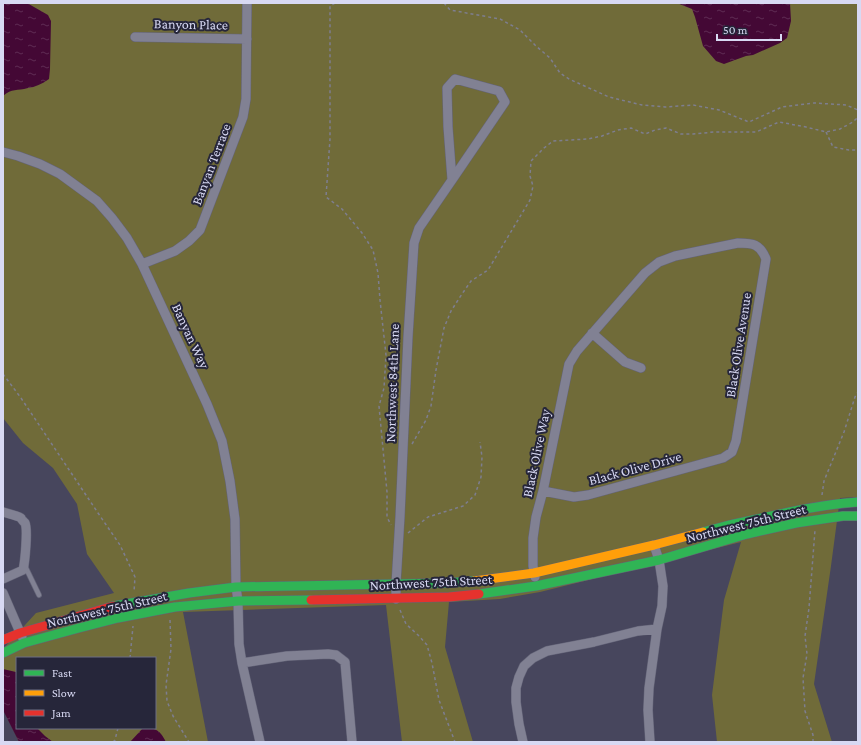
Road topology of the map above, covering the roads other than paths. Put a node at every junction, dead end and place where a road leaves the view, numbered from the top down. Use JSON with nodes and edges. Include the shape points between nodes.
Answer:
{"nodes":[{"id":1,"x":247,"y":3,"type":"edge"},
{"id":2,"x":135,"y":37,"type":"dead end"},
{"id":3,"x":247,"y":39,"type":"junction"},
{"id":4,"x":3,"y":152,"type":"edge"},
{"id":5,"x":452,"y":180,"type":"junction"},
{"id":6,"x":757,"y":246,"type":"joint"},
{"id":7,"x":142,"y":264,"type":"junction"},
{"id":8,"x":592,"y":333,"type":"junction"},
{"id":9,"x":641,"y":368,"type":"dead end"},
{"id":10,"x":732,"y":452,"type":"joint"},
{"id":11,"x":542,"y":491,"type":"junction"},
{"id":12,"x":858,"y":502,"type":"edge"},
{"id":13,"x":3,"y":512,"type":"edge"},
{"id":14,"x":858,"y":516,"type":"edge"},
{"id":15,"x":654,"y":545,"type":"junction"},
{"id":16,"x":659,"y":560,"type":"junction"},
{"id":17,"x":25,"y":564,"type":"junction"},
{"id":18,"x":534,"y":573,"type":"junction"},
{"id":19,"x":3,"y":579,"type":"edge"},
{"id":20,"x":396,"y":584,"type":"junction"},
{"id":21,"x":536,"y":586,"type":"junction"},
{"id":22,"x":236,"y":587,"type":"junction"},
{"id":23,"x":3,"y":592,"type":"edge"},
{"id":24,"x":39,"y":595,"type":"dead end"},
{"id":25,"x":396,"y":599,"type":"junction"},
{"id":26,"x":238,"y":601,"type":"junction"},
{"id":27,"x":657,"y":629,"type":"junction"},
{"id":28,"x":20,"y":633,"type":"junction"},
{"id":29,"x":3,"y":640,"type":"edge"},
{"id":30,"x":24,"y":643,"type":"junction"},
{"id":31,"x":3,"y":653,"type":"edge"},
{"id":32,"x":242,"y":663,"type":"junction"},
{"id":33,"x":260,"y":742,"type":"edge"},
{"id":34,"x":352,"y":742,"type":"edge"},
{"id":35,"x":523,"y":742,"type":"edge"},
{"id":36,"x":650,"y":742,"type":"edge"}],
"edges":[{"from":1,"to":3,"type":"street","name":"Banyan Terrace"},
{"from":2,"to":3,"type":"street","name":"Banyon Place"},
{"from":3,"to":7,"type":"street","name":"Banyan Terrace","via":[[246,99],[243,117],[200,230],[175,251]]},
{"from":4,"to":7,"type":"street","name":"Banyan Way","via":[[40,164],[60,174],[97,201],[127,238]]},
{"from":5,"to":5,"type":"street","name":"Northwest 84th Lane","via":[[447,88],[455,79],[499,91],[505,102]]},
{"from":5,"to":20,"type":"street","name":"Northwest 84th Lane","via":[[420,228],[414,243]]},
{"from":6,"to":8,"type":"street","name":"Black Olive Way","via":[[738,243],[675,256],[659,262],[645,273]]},
{"from":6,"to":10,"type":"street","name":"Black Olive Avenue","via":[[763,251],[766,259],[736,441]]},
{"from":7,"to":22,"type":"street","name":"Banyan Way","via":[[222,441],[235,519]]},
{"from":8,"to":9,"type":"street","via":[[625,362]]},
{"from":8,"to":11,"type":"street","name":"Black Olive Way","via":[[569,364]]},
{"from":10,"to":11,"type":"street","name":"Black Olive Drive","via":[[723,458],[588,496],[574,497]]},
{"from":11,"to":18,"type":"street","name":"Black Olive Way","via":[[533,538]]},
{"from":12,"to":15,"type":"street","name":"Northwest 75th Street","via":[[793,511]]},
{"from":13,"to":17,"type":"street","via":[[21,518],[25,524]]},
{"from":14,"to":16,"type":"street","name":"Northwest 75th Street","via":[[817,520],[747,534]]},
{"from":15,"to":16,"type":"street"},
{"from":15,"to":18,"type":"street","name":"Northwest 75th Street"},
{"from":16,"to":21,"type":"street","name":"Northwest 75th Street"},
{"from":16,"to":27,"type":"street","via":[[663,586]]},
{"from":17,"to":19,"type":"street","via":[[23,570]]},
{"from":17,"to":24,"type":"lane"},
{"from":18,"to":20,"type":"street","name":"Northwest 75th Street","via":[[475,581]]},
{"from":18,"to":21,"type":"street","name":"Black Olive Way"},
{"from":20,"to":22,"type":"street","name":"Northwest 75th Street"},
{"from":20,"to":25,"type":"street","name":"Northwest 84th Lane"},
{"from":21,"to":25,"type":"street","name":"Northwest 75th Street","via":[[482,594]]},
{"from":22,"to":26,"type":"street","name":"Banyan Way"},
{"from":22,"to":28,"type":"street","name":"Northwest 75th Street","via":[[119,605]]},
{"from":23,"to":28,"type":"street"},
{"from":25,"to":26,"type":"street","name":"Northwest 75th Street"},
{"from":26,"to":30,"type":"street","name":"Northwest 75th Street","via":[[169,608]]},
{"from":26,"to":32,"type":"street","name":"Banyan Way"},
{"from":27,"to":35,"type":"street","via":[[547,651],[533,658],[524,666],[516,688]]},
{"from":27,"to":36,"type":"street","via":[[649,688]]},
{"from":28,"to":29,"type":"street","name":"Northwest 75th Street"},
{"from":28,"to":30,"type":"street"},
{"from":30,"to":31,"type":"street","name":"Northwest 75th Street"},
{"from":32,"to":33,"type":"street","name":"Banyan Way"},
{"from":32,"to":34,"type":"street","via":[[287,656],[336,655],[345,662]]}]}
